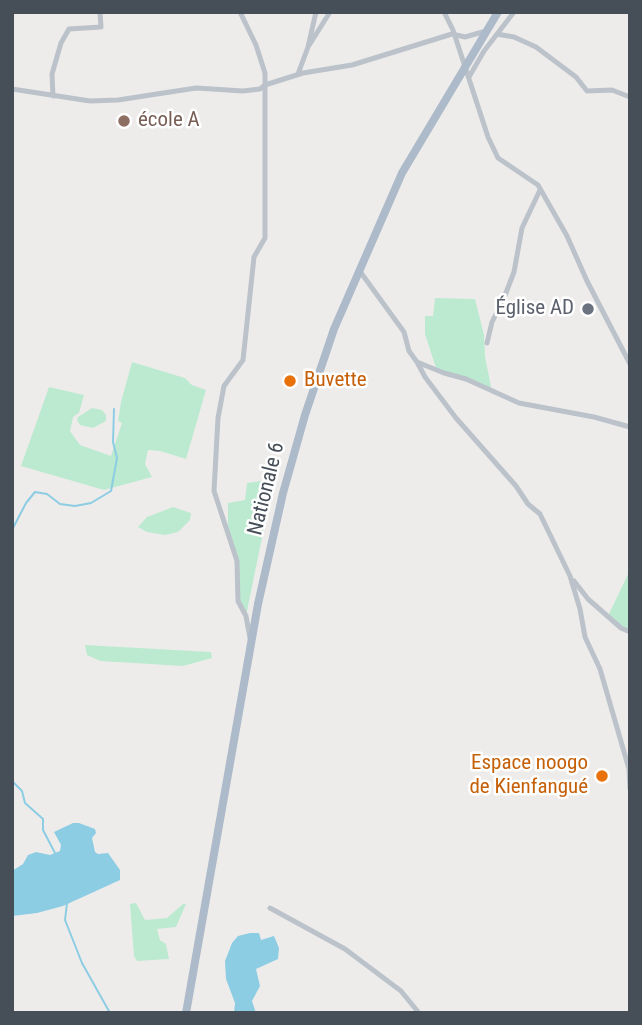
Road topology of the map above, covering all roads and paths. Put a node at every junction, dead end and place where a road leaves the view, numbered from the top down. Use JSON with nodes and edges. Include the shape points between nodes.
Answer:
{"nodes":[{"id":1,"x":100,"y":12,"type":"edge"},
{"id":2,"x":240,"y":12,"type":"edge"},
{"id":3,"x":316,"y":12,"type":"edge"},
{"id":4,"x":330,"y":12,"type":"edge"},
{"id":5,"x":444,"y":12,"type":"edge"},
{"id":6,"x":498,"y":12,"type":"edge"},
{"id":7,"x":514,"y":12,"type":"edge"},
{"id":8,"x":485,"y":31,"type":"junction"},
{"id":9,"x":455,"y":34,"type":"junction"},
{"id":10,"x":497,"y":34,"type":"junction"},
{"id":11,"x":308,"y":47,"type":"junction"},
{"id":12,"x":465,"y":64,"type":"junction"},
{"id":13,"x":298,"y":75,"type":"junction"},
{"id":14,"x":469,"y":77,"type":"junction"},
{"id":15,"x":265,"y":85,"type":"junction"},
{"id":16,"x":12,"y":89,"type":"edge"},
{"id":17,"x":53,"y":96,"type":"junction"},
{"id":18,"x":630,"y":97,"type":"edge"},
{"id":19,"x":540,"y":190,"type":"junction"},
{"id":20,"x":359,"y":270,"type":"junction"},
{"id":21,"x":487,"y":343,"type":"dead end"},
{"id":22,"x":418,"y":362,"type":"junction"},
{"id":23,"x":630,"y":364,"type":"edge"},
{"id":24,"x":630,"y":427,"type":"edge"},
{"id":25,"x":570,"y":576,"type":"junction"},
{"id":26,"x":630,"y":632,"type":"edge"},
{"id":27,"x":251,"y":645,"type":"junction"},
{"id":28,"x":630,"y":769,"type":"edge"},
{"id":29,"x":630,"y":789,"type":"edge"},
{"id":30,"x":270,"y":908,"type":"dead end"},
{"id":31,"x":186,"y":1013,"type":"edge"},
{"id":32,"x":419,"y":1013,"type":"edge"}],
"edges":[{"from":1,"to":17,"type":"street","via":[[101,27],[69,29],[61,43],[52,74]]},
{"from":2,"to":15,"type":"street","via":[[256,45]]},
{"from":3,"to":11,"type":"street"},
{"from":4,"to":11,"type":"street"},
{"from":5,"to":9,"type":"street"},
{"from":6,"to":8,"type":"main road","name":"Nationale 6"},
{"from":7,"to":10,"type":"street"},
{"from":8,"to":9,"type":"street","via":[[466,37]]},
{"from":8,"to":12,"type":"main road","name":"Nationale 6"},
{"from":9,"to":12,"type":"street"},
{"from":9,"to":13,"type":"street","via":[[352,65]]},
{"from":10,"to":14,"type":"street"},
{"from":10,"to":18,"type":"street","via":[[536,47],[587,91],[612,90]]},
{"from":11,"to":13,"type":"street"},
{"from":12,"to":14,"type":"street"},
{"from":12,"to":20,"type":"main road","name":"Nationale 6","via":[[402,173]]},
{"from":13,"to":15,"type":"street"},
{"from":14,"to":19,"type":"street","via":[[498,158]]},
{"from":15,"to":17,"type":"street","via":[[243,91],[196,88],[118,100]]},
{"from":15,"to":27,"type":"street","via":[[265,238],[254,257],[243,360],[223,386],[214,491],[237,561],[238,601]]},
{"from":16,"to":17,"type":"street"},
{"from":19,"to":21,"type":"street","via":[[522,228],[514,272]]},
{"from":19,"to":23,"type":"street"},
{"from":20,"to":22,"type":"street","via":[[404,332],[409,351]]},
{"from":20,"to":27,"type":"main road","name":"Nationale 6","via":[[293,454]]},
{"from":22,"to":24,"type":"street","via":[[519,403]]},
{"from":22,"to":25,"type":"street","via":[[456,418],[540,514]]},
{"from":25,"to":26,"type":"street","via":[[588,600]]},
{"from":25,"to":28,"type":"street","via":[[585,637],[600,668]]},
{"from":27,"to":31,"type":"main road","name":"Nationale 6"},
{"from":28,"to":29,"type":"street"},
{"from":30,"to":32,"type":"street","via":[[345,949],[401,991]]}]}
